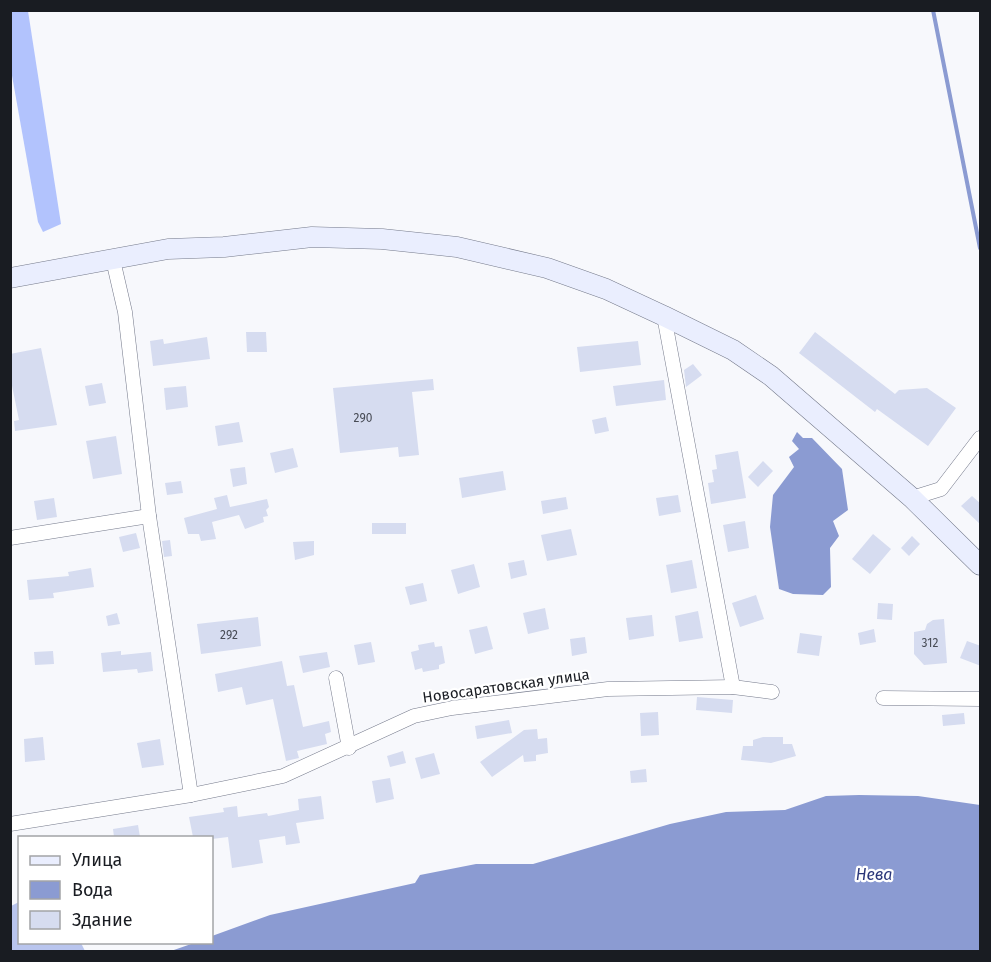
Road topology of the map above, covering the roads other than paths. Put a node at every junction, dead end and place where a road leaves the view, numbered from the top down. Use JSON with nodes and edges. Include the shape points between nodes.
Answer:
{"nodes":[{"id":1,"x":113,"y":260,"type":"junction"},
{"id":2,"x":10,"y":278,"type":"edge"},
{"id":3,"x":663,"y":316,"type":"junction"},
{"id":4,"x":981,"y":438,"type":"edge"},
{"id":5,"x":912,"y":498,"type":"junction"},
{"id":6,"x":149,"y":516,"type":"junction"},
{"id":7,"x":10,"y":538,"type":"edge"},
{"id":8,"x":981,"y":565,"type":"edge"},
{"id":9,"x":336,"y":678,"type":"dead end"},
{"id":10,"x":733,"y":687,"type":"junction"},
{"id":11,"x":772,"y":692,"type":"dead end"},
{"id":12,"x":883,"y":698,"type":"dead end"},
{"id":13,"x":981,"y":699,"type":"edge"},
{"id":14,"x":349,"y":748,"type":"junction"},
{"id":15,"x":191,"y":795,"type":"junction"},
{"id":16,"x":10,"y":824,"type":"edge"}],
"edges":[{"from":1,"to":2,"type":"main road"},
{"from":1,"to":3,"type":"main road","via":[[168,249],[312,237],[419,243],[457,247],[547,268],[606,289]]},
{"from":1,"to":6,"type":"street","via":[[125,312]]},
{"from":3,"to":5,"type":"main road","via":[[733,350],[771,376]]},
{"from":3,"to":10,"type":"street"},
{"from":4,"to":5,"type":"street","via":[[941,489]]},
{"from":5,"to":8,"type":"main road"},
{"from":6,"to":7,"type":"street"},
{"from":6,"to":15,"type":"street"},
{"from":9,"to":14,"type":"street"},
{"from":10,"to":11,"type":"street","name":"Новосаратовская улица"},
{"from":10,"to":14,"type":"street","name":"Новосаратовская улица","via":[[608,689],[452,708],[414,716]]},
{"from":12,"to":13,"type":"street"},
{"from":14,"to":15,"type":"street","name":"Новосаратовская улица","via":[[283,776]]},
{"from":15,"to":16,"type":"street","name":"Новосаратовская улица"}]}
